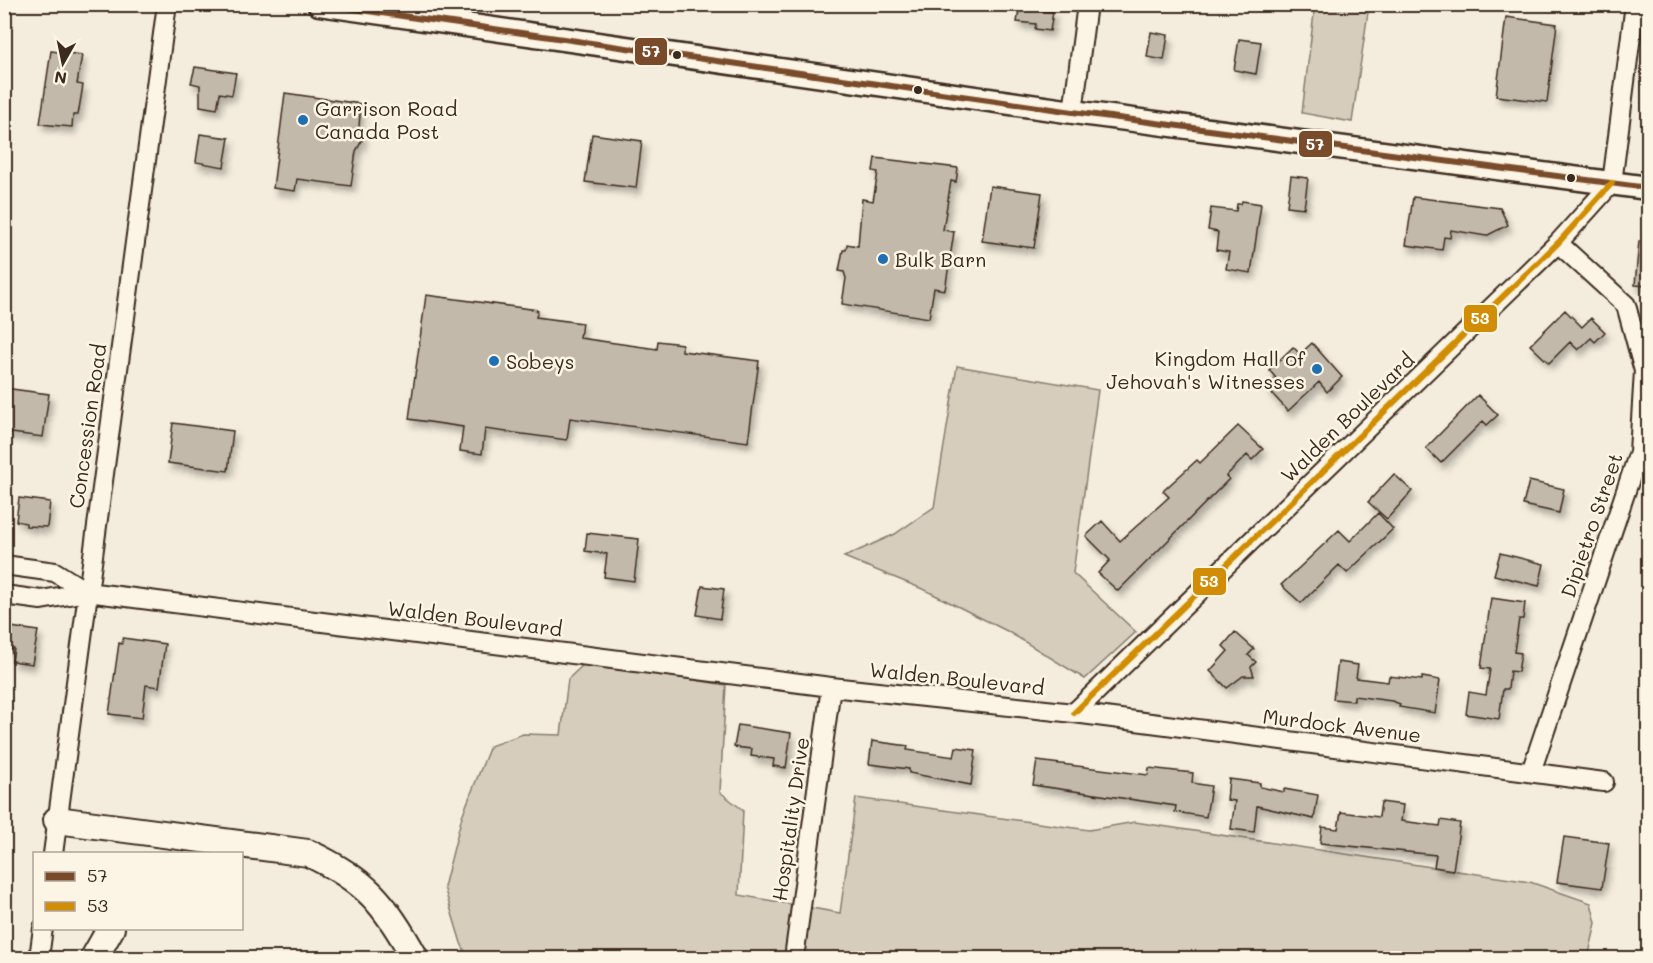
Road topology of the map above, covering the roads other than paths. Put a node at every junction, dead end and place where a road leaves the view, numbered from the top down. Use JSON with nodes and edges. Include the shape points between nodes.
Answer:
{"nodes":[{"id":1,"x":167,"y":4,"type":"edge"},
{"id":2,"x":319,"y":4,"type":"edge"},
{"id":3,"x":1087,"y":4,"type":"edge"},
{"id":4,"x":1635,"y":4,"type":"edge"},
{"id":5,"x":1073,"y":112,"type":"junction"},
{"id":6,"x":1612,"y":183,"type":"junction"},
{"id":7,"x":1648,"y":188,"type":"edge"},
{"id":8,"x":1558,"y":243,"type":"junction"},
{"id":9,"x":4,"y":565,"type":"edge"},
{"id":10,"x":87,"y":592,"type":"junction"},
{"id":11,"x":4,"y":595,"type":"edge"},
{"id":12,"x":831,"y":687,"type":"junction"},
{"id":13,"x":1074,"y":713,"type":"junction"},
{"id":14,"x":1531,"y":772,"type":"junction"},
{"id":15,"x":1604,"y":782,"type":"dead end"},
{"id":16,"x":57,"y":820,"type":"junction"},
{"id":17,"x":266,"y":846,"type":"junction"},
{"id":18,"x":53,"y":852,"type":"edge"},
{"id":19,"x":226,"y":852,"type":"edge"},
{"id":20,"x":43,"y":930,"type":"edge"},
{"id":21,"x":110,"y":930,"type":"edge"},
{"id":22,"x":39,"y":958,"type":"edge"},
{"id":23,"x":94,"y":958,"type":"edge"},
{"id":24,"x":415,"y":958,"type":"edge"},
{"id":25,"x":794,"y":958,"type":"edge"}],
"edges":[{"from":1,"to":10,"type":"street","name":"Concession Road"},
{"from":2,"to":5,"type":"main road"},
{"from":3,"to":5,"type":"street"},
{"from":4,"to":6,"type":"street"},
{"from":5,"to":6,"type":"main road"},
{"from":6,"to":7,"type":"main road"},
{"from":6,"to":8,"type":"street","name":"Walden Boulevard"},
{"from":8,"to":13,"type":"street","name":"Walden Boulevard"},
{"from":8,"to":14,"type":"street","name":"Dipietro Street","via":[[1626,305],[1644,371],[1639,452]]},
{"from":9,"to":10,"type":"street","name":"Walden Boulevard","via":[[55,572]]},
{"from":10,"to":11,"type":"street","name":"Walden Boulevard","via":[[41,600]]},
{"from":10,"to":12,"type":"street","name":"Walden Boulevard"},
{"from":10,"to":16,"type":"street","name":"Concession Road"},
{"from":12,"to":13,"type":"street","name":"Walden Boulevard"},
{"from":12,"to":25,"type":"street","name":"Hospitality Drive"},
{"from":13,"to":14,"type":"street","name":"Murdock Avenue"},
{"from":14,"to":15,"type":"street","name":"Murdock Avenue"},
{"from":16,"to":17,"type":"highway"},
{"from":16,"to":18,"type":"street","name":"Concession Road"},
{"from":17,"to":19,"type":"highway"},
{"from":17,"to":24,"type":"highway","via":[[308,853],[343,870],[373,895],[396,924]]},
{"from":20,"to":22,"type":"street"},
{"from":21,"to":23,"type":"highway"}]}
